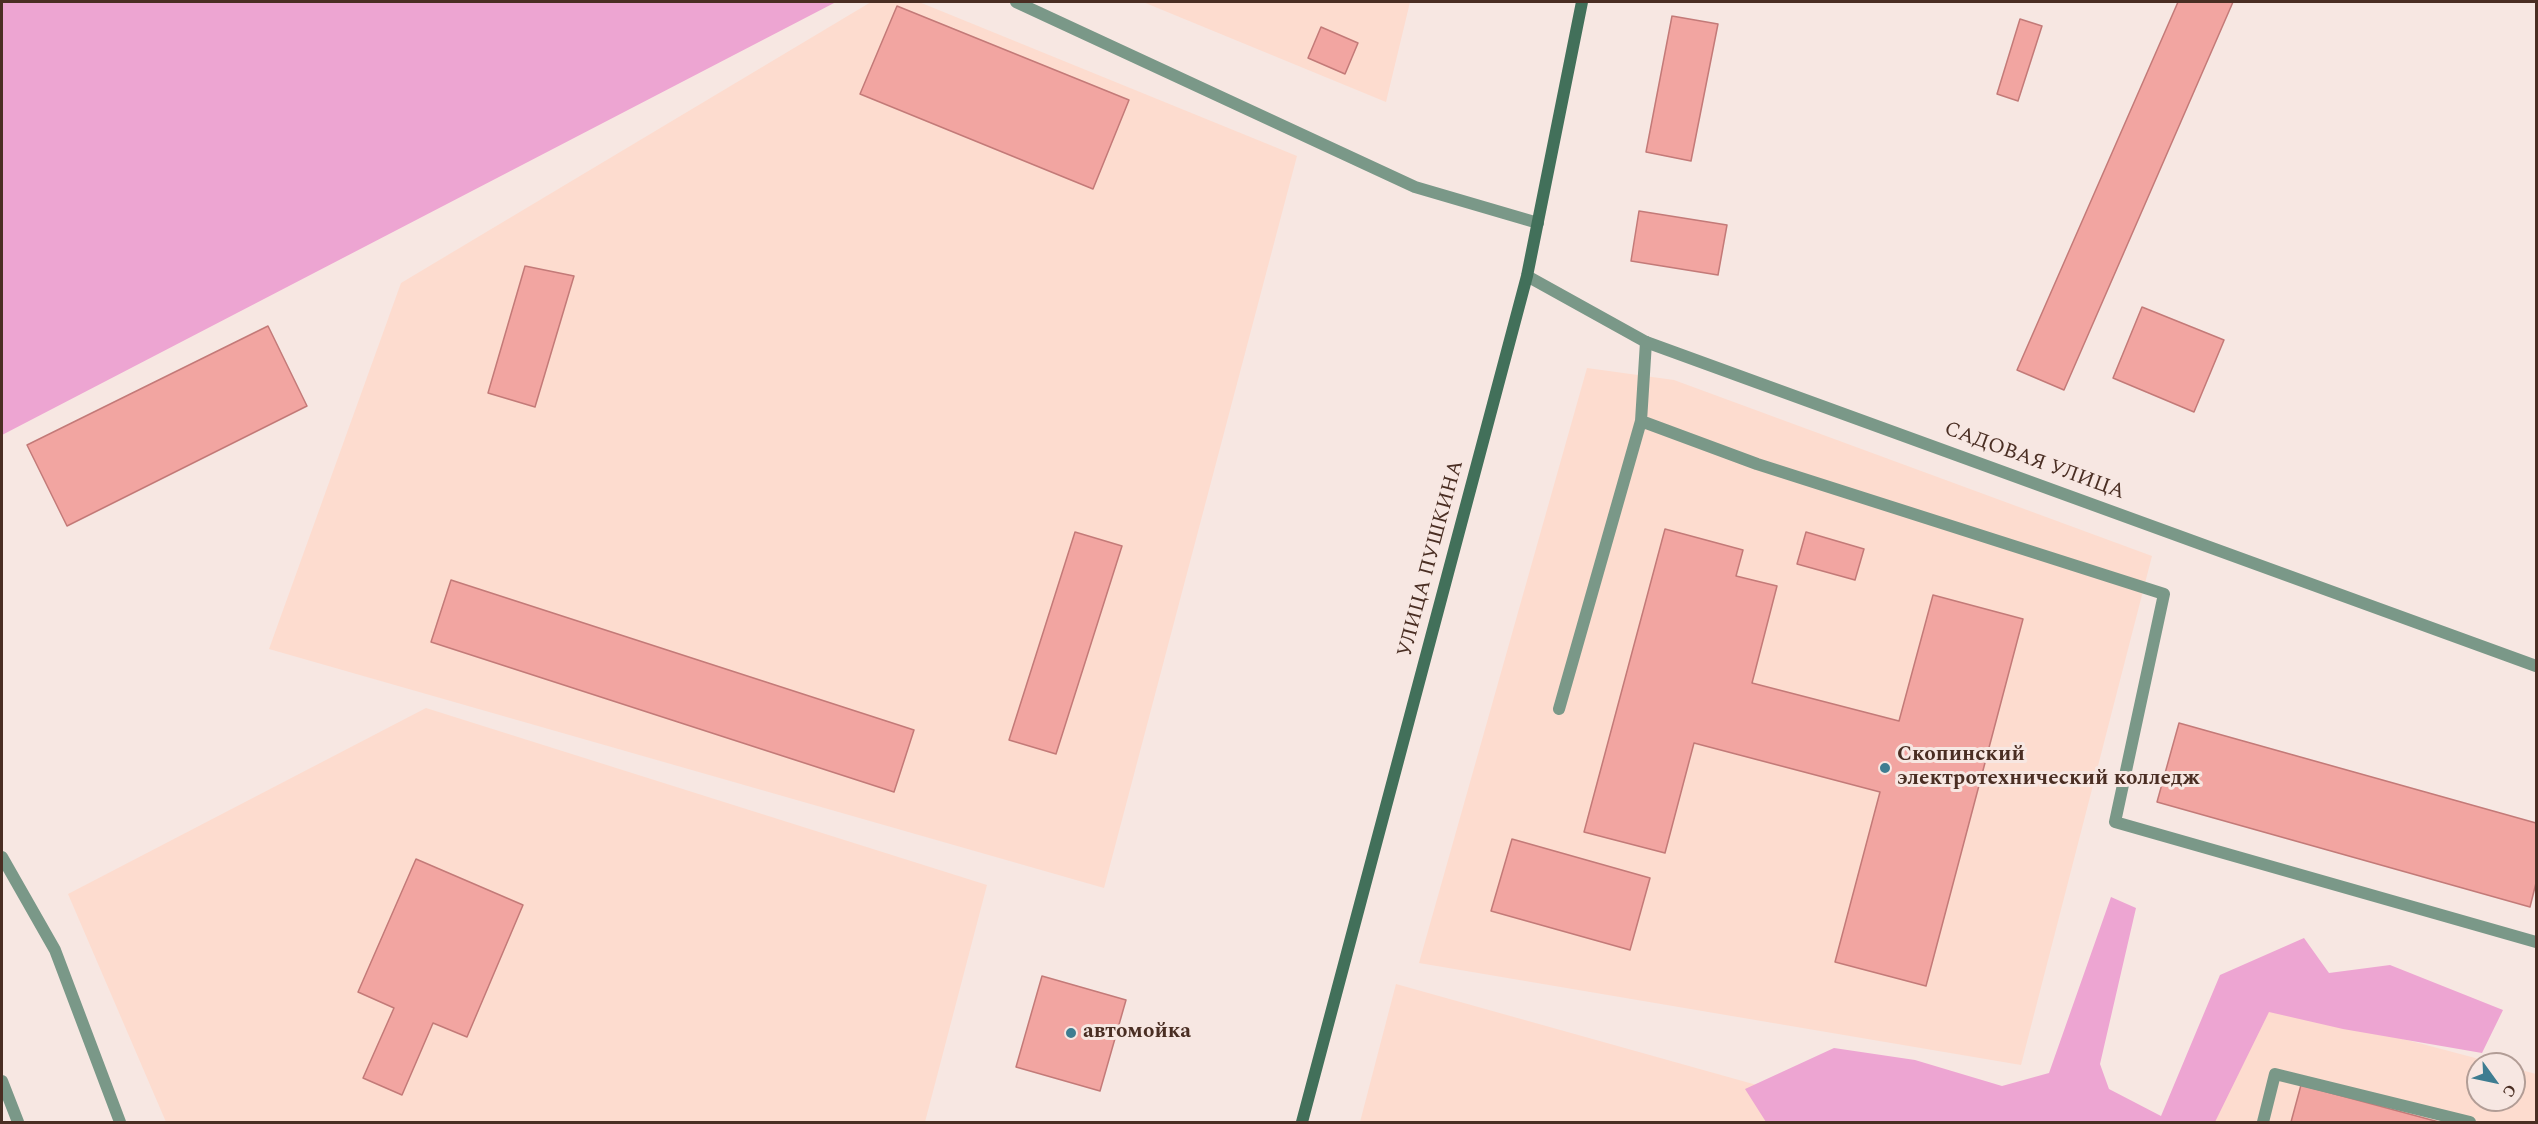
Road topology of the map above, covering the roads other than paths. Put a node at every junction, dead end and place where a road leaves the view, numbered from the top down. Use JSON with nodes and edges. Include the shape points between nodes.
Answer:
{"nodes":[{"id":1,"x":1016,"y":2,"type":"edge"},
{"id":2,"x":1582,"y":2,"type":"edge"},
{"id":3,"x":1538,"y":223,"type":"junction"},
{"id":4,"x":1527,"y":276,"type":"junction"},
{"id":5,"x":1646,"y":342,"type":"junction"},
{"id":6,"x":1641,"y":421,"type":"junction"},
{"id":7,"x":2536,"y":666,"type":"edge"},
{"id":8,"x":1559,"y":709,"type":"dead end"},
{"id":9,"x":2,"y":857,"type":"edge"},
{"id":10,"x":2536,"y":942,"type":"edge"},
{"id":11,"x":2,"y":1081,"type":"edge"},
{"id":12,"x":18,"y":1122,"type":"edge"},
{"id":13,"x":120,"y":1122,"type":"edge"},
{"id":14,"x":1302,"y":1122,"type":"edge"},
{"id":15,"x":2263,"y":1122,"type":"edge"},
{"id":16,"x":2470,"y":1122,"type":"edge"}],
"edges":[{"from":1,"to":3,"type":"street","via":[[1415,187]]},
{"from":2,"to":3,"type":"main road","name":"УЛИЦА ПУШКИНА"},
{"from":3,"to":4,"type":"main road","name":"УЛИЦА ПУШКИНА"},
{"from":4,"to":5,"type":"street","name":"САДОВАЯ УЛИЦА"},
{"from":4,"to":14,"type":"main road","name":"УЛИЦА ПУШКИНА"},
{"from":5,"to":6,"type":"street"},
{"from":5,"to":7,"type":"street","name":"САДОВАЯ УЛИЦА"},
{"from":6,"to":8,"type":"street"},
{"from":6,"to":10,"type":"street","via":[[1757,464],[2164,594],[2115,822]]},
{"from":9,"to":13,"type":"street","via":[[56,950]]},
{"from":11,"to":12,"type":"street"},
{"from":15,"to":16,"type":"street","via":[[2275,1074]]}]}
